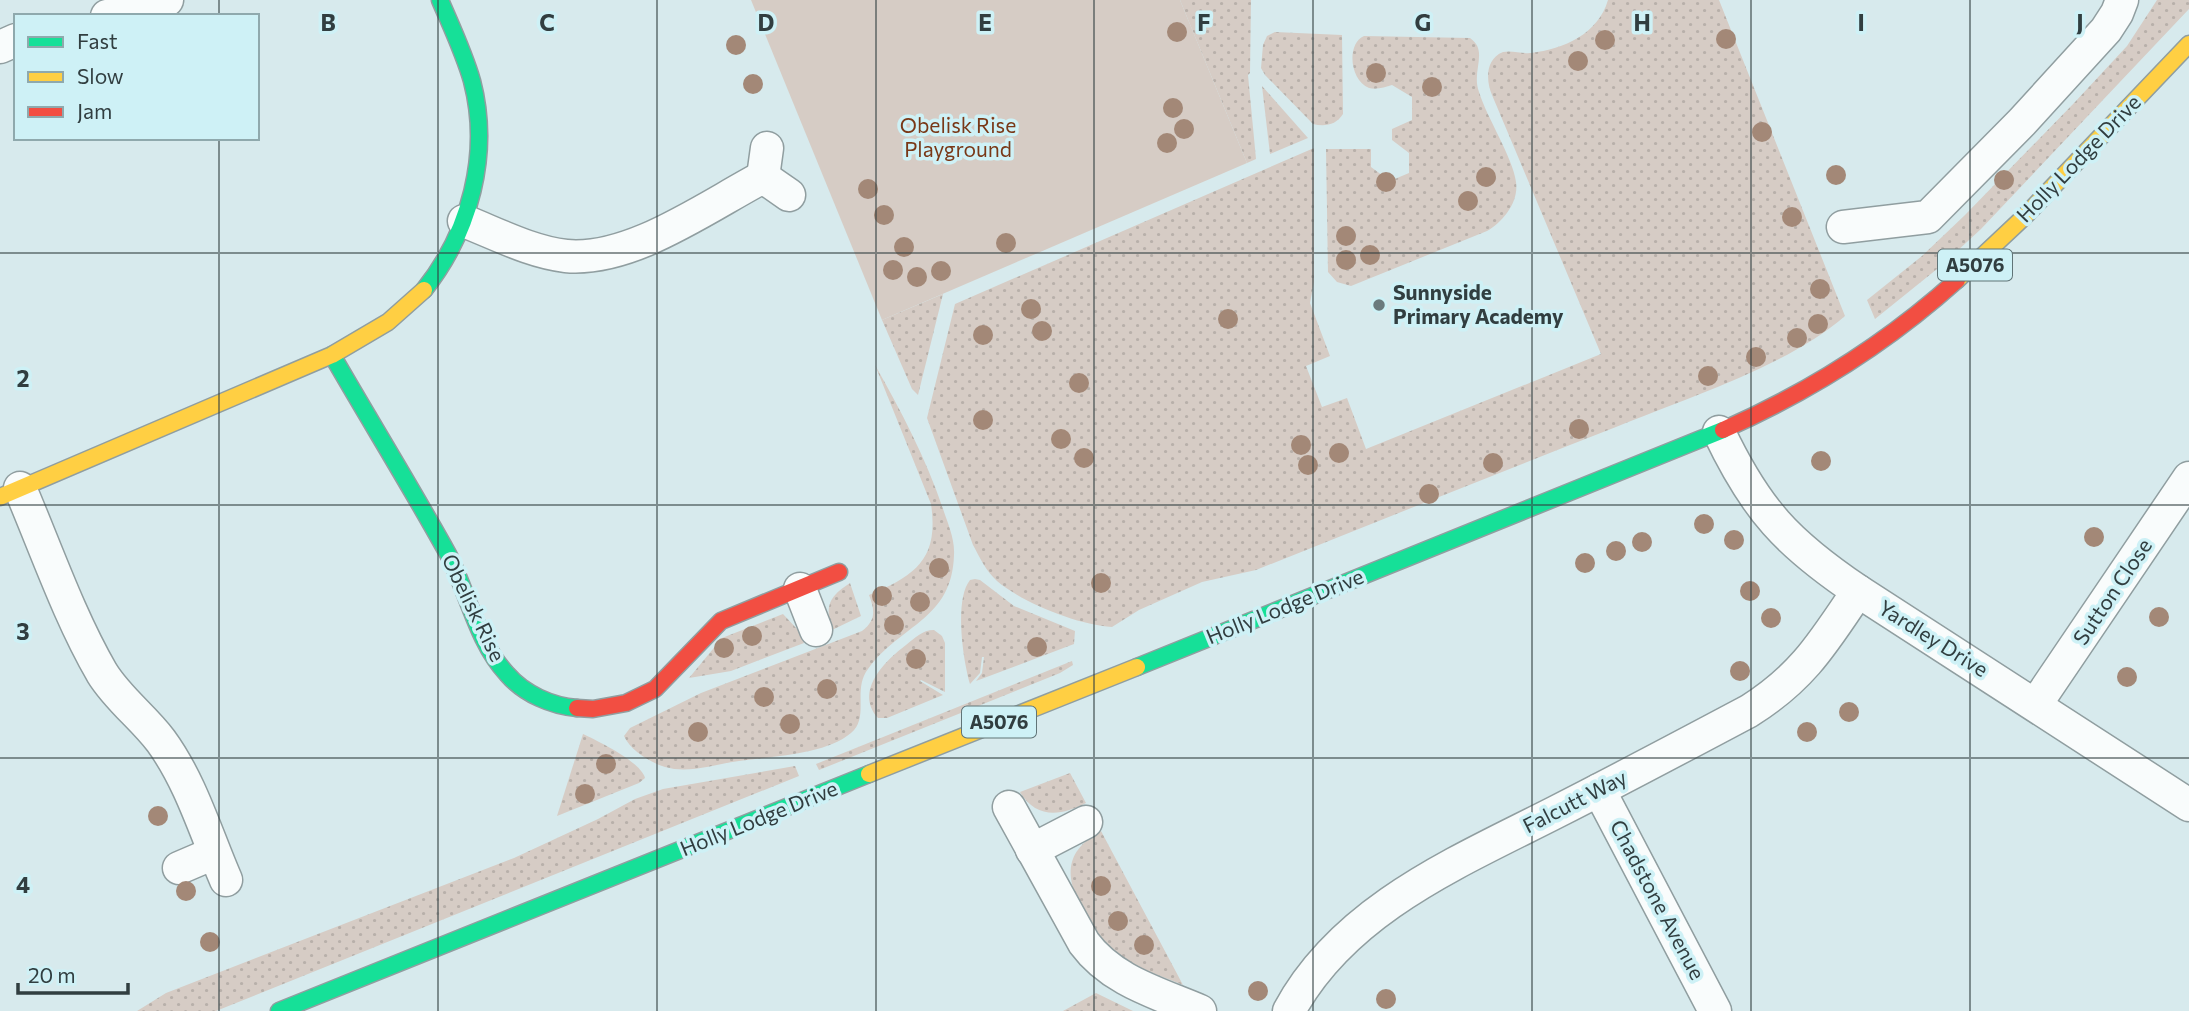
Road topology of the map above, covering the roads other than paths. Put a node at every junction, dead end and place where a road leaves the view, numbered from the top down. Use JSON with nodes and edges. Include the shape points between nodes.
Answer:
{"nodes":[{"id":1,"x":167,"y":0,"type":"edge"},
{"id":2,"x":440,"y":0,"type":"edge"},
{"id":3,"x":2122,"y":0,"type":"edge"},
{"id":4,"x":114,"y":14,"type":"edge"},
{"id":5,"x":2189,"y":44,"type":"edge"},
{"id":6,"x":789,"y":195,"type":"dead end"},
{"id":7,"x":464,"y":221,"type":"junction"},
{"id":8,"x":1843,"y":227,"type":"dead end"},
{"id":9,"x":332,"y":355,"type":"junction"},
{"id":10,"x":1719,"y":432,"type":"junction"},
{"id":11,"x":2189,"y":478,"type":"edge"},
{"id":12,"x":10,"y":492,"type":"edge"},
{"id":13,"x":839,"y":572,"type":"dead end"},
{"id":14,"x":800,"y":589,"type":"junction"},
{"id":15,"x":1858,"y":592,"type":"junction"},
{"id":16,"x":816,"y":629,"type":"dead end"},
{"id":17,"x":2036,"y":705,"type":"junction"},
{"id":18,"x":1599,"y":790,"type":"junction"},
{"id":19,"x":2189,"y":805,"type":"edge"},
{"id":20,"x":1009,"y":807,"type":"dead end"},
{"id":21,"x":1086,"y":822,"type":"dead end"},
{"id":22,"x":1032,"y":850,"type":"junction"},
{"id":23,"x":179,"y":868,"type":"dead end"},
{"id":24,"x":279,"y":1011,"type":"edge"},
{"id":25,"x":1200,"y":1011,"type":"edge"},
{"id":26,"x":1289,"y":1011,"type":"edge"},
{"id":27,"x":1715,"y":1011,"type":"edge"}],
"edges":[{"from":1,"to":4,"type":"street"},
{"from":2,"to":7,"type":"main road","via":[[465,58],[478,116],[479,160]]},
{"from":3,"to":8,"type":"street","via":[[2106,30],[1928,216]]},
{"from":5,"to":10,"type":"main road","name":"Holly Lodge Drive","number":"A5076","via":[[1936,301],[1841,370]]},
{"from":6,"to":7,"type":"street","via":[[765,162],[657,235],[608,254],[546,252]]},
{"from":7,"to":9,"type":"main road","via":[[441,265],[398,316]]},
{"from":9,"to":12,"type":"main road"},
{"from":9,"to":14,"type":"main road","name":"Obelisk Rise","via":[[449,557],[489,649],[507,675],[536,696],[564,707],[593,709],[626,703],[655,689],[721,621]]},
{"from":10,"to":15,"type":"street","name":"Yardley Drive","via":[[1743,480],[1770,518],[1807,555]]},
{"from":10,"to":24,"type":"main road","name":"Holly Lodge Drive","number":"A5076"},
{"from":11,"to":17,"type":"street","name":"Sutton Close"},
{"from":12,"to":23,"type":"street","via":[[89,650],[110,684],[177,766],[220,867]]},
{"from":13,"to":14,"type":"main road","name":"Obelisk Rise"},
{"from":14,"to":16,"type":"street"},
{"from":15,"to":17,"type":"street","name":"Yardley Drive"},
{"from":15,"to":18,"type":"street","name":"Falcutt Way","via":[[1806,665],[1769,698]]},
{"from":17,"to":19,"type":"street","name":"Yardley Drive"},
{"from":18,"to":26,"type":"street","name":"Falcutt Way","via":[[1385,905],[1334,950]]},
{"from":18,"to":27,"type":"street","name":"Chadstone Avenue"},
{"from":20,"to":22,"type":"street"},
{"from":21,"to":22,"type":"street"},
{"from":22,"to":25,"type":"street","via":[[1095,958],[1119,976]]}]}
